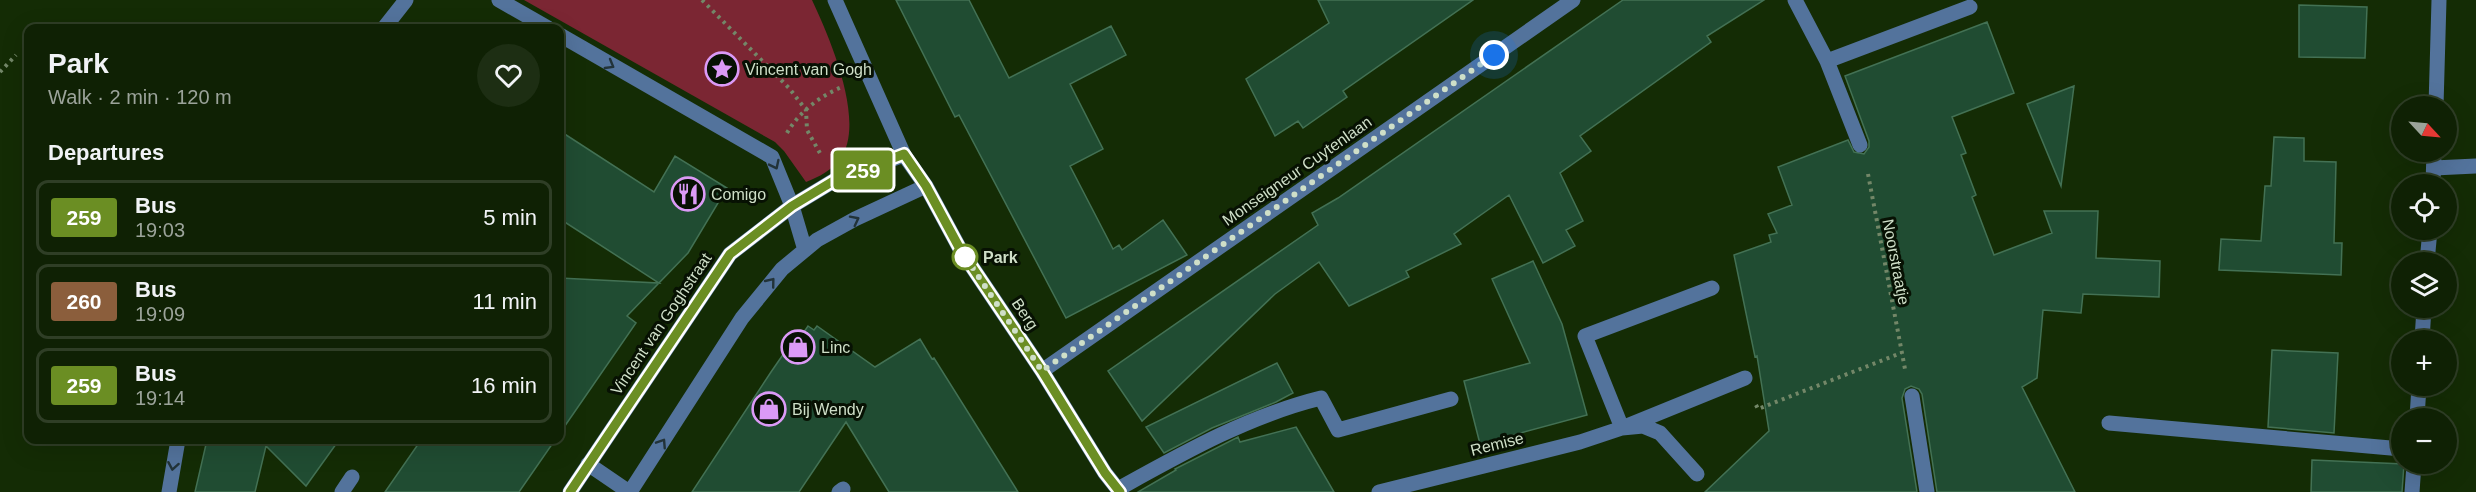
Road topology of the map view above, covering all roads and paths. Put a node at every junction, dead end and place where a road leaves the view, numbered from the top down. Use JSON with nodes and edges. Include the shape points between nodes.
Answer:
{"nodes":[{"id":1,"x":406,"y":0,"type":"edge"},
{"id":2,"x":498,"y":0,"type":"edge"},
{"id":3,"x":702,"y":0,"type":"edge"},
{"id":4,"x":835,"y":0,"type":"edge"},
{"id":5,"x":1573,"y":0,"type":"edge"},
{"id":6,"x":1796,"y":0,"type":"edge"},
{"id":7,"x":2439,"y":0,"type":"edge"},
{"id":8,"x":1970,"y":7,"type":"dead end"},
{"id":9,"x":387,"y":24,"type":"edge"},
{"id":10,"x":541,"y":24,"type":"edge"},
{"id":11,"x":564,"y":37,"type":"edge"},
{"id":12,"x":16,"y":55,"type":"dead end"},
{"id":13,"x":1827,"y":61,"type":"junction"},
{"id":14,"x":0,"y":72,"type":"edge"},
{"id":15,"x":869,"y":74,"type":"junction"},
{"id":16,"x":2436,"y":96,"type":"edge"},
{"id":17,"x":806,"y":110,"type":"junction"},
{"id":18,"x":1860,"y":145,"type":"dead end"},
{"id":19,"x":904,"y":154,"type":"junction"},
{"id":20,"x":2434,"y":162,"type":"edge"},
{"id":21,"x":2476,"y":166,"type":"edge"},
{"id":22,"x":2434,"y":168,"type":"junction"},
{"id":23,"x":1868,"y":174,"type":"dead end"},
{"id":24,"x":2434,"y":174,"type":"edge"},
{"id":25,"x":835,"y":180,"type":"junction"},
{"id":26,"x":926,"y":186,"type":"junction"},
{"id":27,"x":792,"y":206,"type":"junction"},
{"id":28,"x":806,"y":250,"type":"junction"},
{"id":29,"x":1712,"y":288,"type":"dead end"},
{"id":30,"x":1042,"y":371,"type":"junction"},
{"id":31,"x":1745,"y":378,"type":"joint"},
{"id":32,"x":1912,"y":396,"type":"dead end"},
{"id":33,"x":1451,"y":399,"type":"dead end"},
{"id":34,"x":2109,"y":423,"type":"dead end"},
{"id":35,"x":1622,"y":428,"type":"junction"},
{"id":36,"x":177,"y":444,"type":"edge"},
{"id":37,"x":2391,"y":448,"type":"edge"},
{"id":38,"x":588,"y":464,"type":"junction"},
{"id":39,"x":1697,"y":474,"type":"dead end"},
{"id":40,"x":2413,"y":474,"type":"edge"},
{"id":41,"x":352,"y":477,"type":"dead end"},
{"id":42,"x":1119,"y":490,"type":"edge"},
{"id":43,"x":169,"y":492,"type":"edge"},
{"id":44,"x":342,"y":492,"type":"edge"},
{"id":45,"x":570,"y":492,"type":"edge"},
{"id":46,"x":630,"y":492,"type":"edge"},
{"id":47,"x":1379,"y":492,"type":"edge"},
{"id":48,"x":1927,"y":492,"type":"edge"},
{"id":49,"x":2412,"y":492,"type":"edge"}],
"edges":[{"from":1,"to":9,"type":"street"},
{"from":2,"to":10,"type":"street"},
{"from":3,"to":17,"type":"path"},
{"from":4,"to":15,"type":"street"},
{"from":5,"to":30,"type":"street","name":"Monseigneur Cuytenlaan"},
{"from":6,"to":13,"type":"street"},
{"from":7,"to":16,"type":"street"},
{"from":8,"to":13,"type":"street"},
{"from":11,"to":27,"type":"street","one_way":true,"via":[[772,157]]},
{"from":12,"to":14,"type":"path"},
{"from":13,"to":18,"type":"street"},
{"from":15,"to":17,"type":"path","via":[[828,93]]},
{"from":15,"to":19,"type":"street"},
{"from":17,"to":25,"type":"path","via":[[807,130]]},
{"from":19,"to":25,"type":"street","name":"Vincent van Goghstraat"},
{"from":19,"to":26,"type":"street","name":"Berg"},
{"from":20,"to":22,"type":"street"},
{"from":21,"to":22,"type":"street"},
{"from":22,"to":24,"type":"street"},
{"from":23,"to":31,"type":"path","name":"Noorstraatje","via":[[1901,353],[1758,409]]},
{"from":25,"to":27,"type":"street","name":"Vincent van Goghstraat"},
{"from":28,"to":26,"type":"street","one_way":true,"via":[[855,219]]},
{"from":26,"to":30,"type":"street","name":"Berg","via":[[960,249]]},
{"from":27,"to":28,"type":"street"},
{"from":27,"to":38,"type":"street","name":"Vincent van Goghstraat","via":[[730,254]]},
{"from":46,"to":28,"type":"street","one_way":true,"via":[[742,318],[782,269]]},
{"from":29,"to":35,"type":"street","via":[[1585,336]]},
{"from":30,"to":42,"type":"street","name":"Berg"},
{"from":31,"to":35,"type":"street","name":"Remise"},
{"from":32,"to":48,"type":"street"},
{"from":33,"to":42,"type":"street","via":[[1338,430],[1321,398],[1288,406],[1212,438]]},
{"from":34,"to":37,"type":"street"},
{"from":35,"to":39,"type":"street","name":"Remise","via":[[1643,426],[1660,433]]},
{"from":35,"to":47,"type":"street","name":"Remise"},
{"from":36,"to":43,"type":"street","one_way":true},
{"from":38,"to":45,"type":"street","name":"Vincent van Goghstraat"},
{"from":38,"to":46,"type":"street"},
{"from":40,"to":49,"type":"street"},
{"from":41,"to":44,"type":"street"}]}
